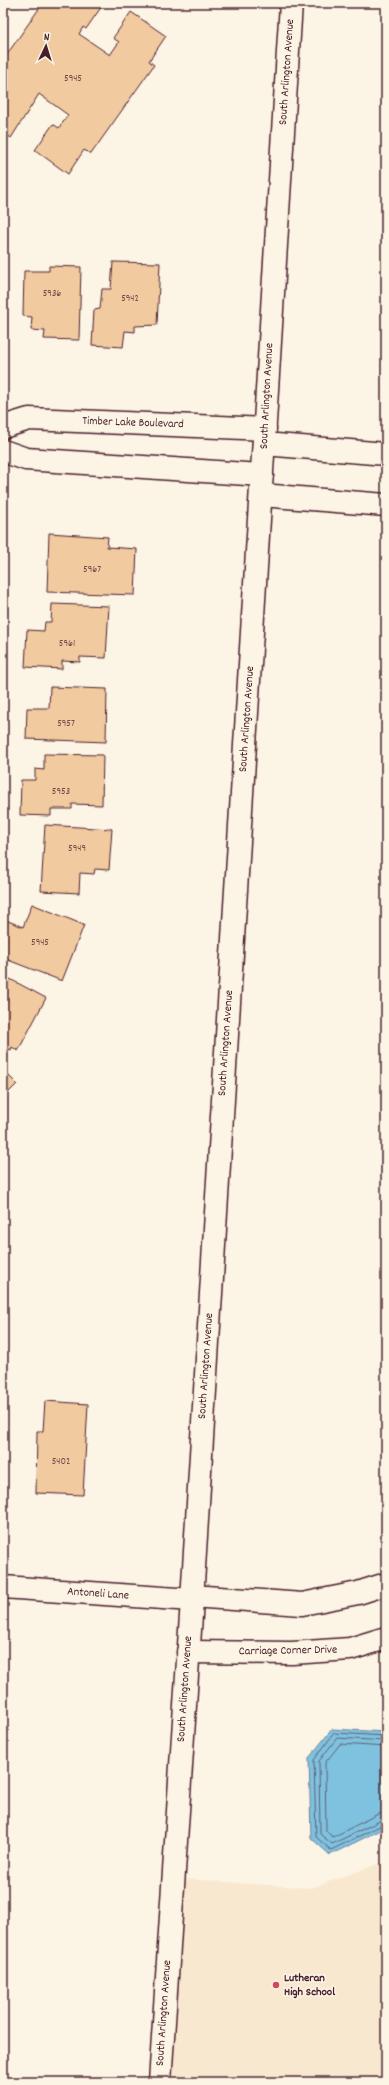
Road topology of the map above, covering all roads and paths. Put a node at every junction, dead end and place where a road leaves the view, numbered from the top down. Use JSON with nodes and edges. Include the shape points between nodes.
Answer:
{"nodes":[{"id":1,"x":291,"y":3,"type":"edge"},
{"id":2,"x":3,"y":427,"type":"edge"},
{"id":3,"x":264,"y":436,"type":"junction"},
{"id":4,"x":3,"y":451,"type":"edge"},
{"id":5,"x":386,"y":454,"type":"edge"},
{"id":6,"x":261,"y":485,"type":"junction"},
{"id":7,"x":386,"y":505,"type":"edge"},
{"id":8,"x":386,"y":1584,"type":"edge"},
{"id":9,"x":3,"y":1587,"type":"edge"},
{"id":10,"x":192,"y":1598,"type":"junction"},
{"id":11,"x":386,"y":1638,"type":"edge"},
{"id":12,"x":188,"y":1652,"type":"junction"},
{"id":13,"x":160,"y":2082,"type":"edge"}],
"edges":[{"from":1,"to":3,"type":"main road","name":"South Arlington Avenue"},
{"from":2,"to":3,"type":"main road","name":"Timber Lake Boulevard","via":[[29,419]]},
{"from":3,"to":5,"type":"main road","name":"Timber Lake Boulevard"},
{"from":3,"to":6,"type":"main road","name":"South Arlington Avenue"},
{"from":4,"to":6,"type":"main road","via":[[26,459]]},
{"from":6,"to":7,"type":"main road"},
{"from":6,"to":10,"type":"main road","name":"South Arlington Avenue"},
{"from":8,"to":10,"type":"main road","via":[[358,1594],[302,1604]]},
{"from":9,"to":10,"type":"main road","name":"Antoneli Lane"},
{"from":10,"to":12,"type":"main road","name":"South Arlington Avenue"},
{"from":11,"to":12,"type":"main road","name":"Carriage Corner Drive","via":[[350,1649],[292,1653]]},
{"from":12,"to":13,"type":"main road","name":"South Arlington Avenue"}]}
